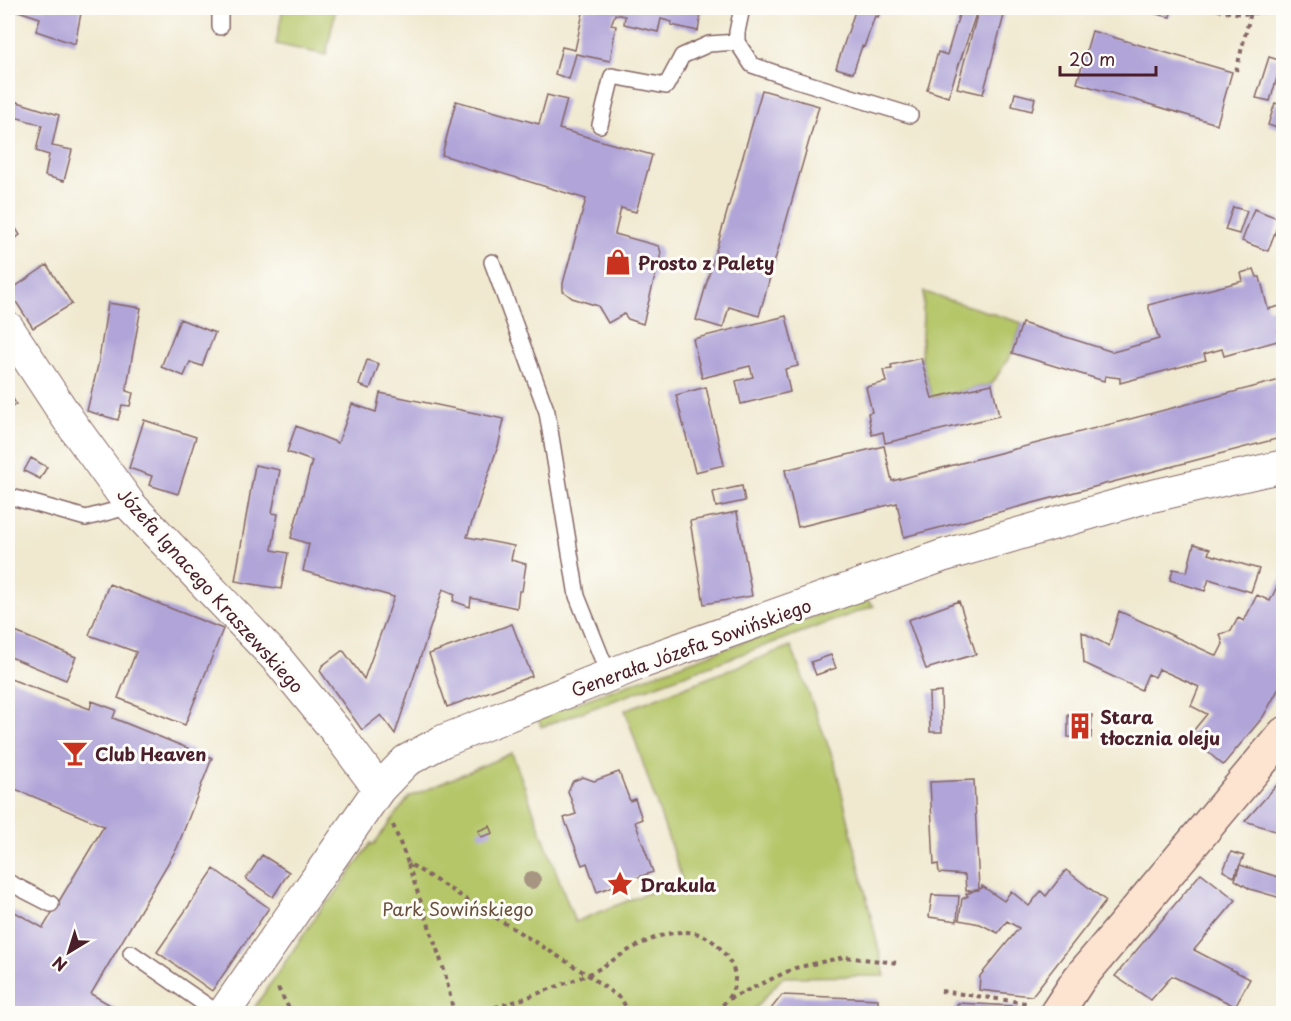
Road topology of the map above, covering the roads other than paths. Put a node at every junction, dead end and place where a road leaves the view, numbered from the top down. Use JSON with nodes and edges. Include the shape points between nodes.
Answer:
{"nodes":[{"id":1,"x":220,"y":8,"type":"edge"},
{"id":2,"x":741,"y":8,"type":"edge"},
{"id":3,"x":220,"y":27,"type":"dead end"},
{"id":4,"x":737,"y":42,"type":"junction"},
{"id":5,"x":910,"y":115,"type":"dead end"},
{"id":6,"x":600,"y":125,"type":"dead end"},
{"id":7,"x":492,"y":262,"type":"dead end"},
{"id":8,"x":8,"y":328,"type":"edge"},
{"id":9,"x":1284,"y":466,"type":"edge"},
{"id":10,"x":8,"y":496,"type":"edge"},
{"id":11,"x":131,"y":506,"type":"junction"},
{"id":12,"x":609,"y":676,"type":"junction"},
{"id":13,"x":1284,"y":734,"type":"edge"},
{"id":14,"x":379,"y":789,"type":"junction"},
{"id":15,"x":8,"y":882,"type":"edge"},
{"id":16,"x":51,"y":904,"type":"dead end"},
{"id":17,"x":130,"y":953,"type":"dead end"},
{"id":18,"x":1042,"y":1009,"type":"edge"},
{"id":19,"x":221,"y":1014,"type":"edge"}],
"edges":[{"from":1,"to":3,"type":"lane"},
{"from":2,"to":4,"type":"lane"},
{"from":4,"to":5,"type":"lane","via":[[752,65]]},
{"from":4,"to":6,"type":"lane","via":[[709,44],[682,56],[666,86],[612,76]]},
{"from":7,"to":12,"type":"lane","via":[[547,412],[577,596]]},
{"from":8,"to":11,"type":"street","name":"Józefa Ignacego Kraszewskiego"},
{"from":9,"to":12,"type":"street","name":"Generała Józefa Sowińskiego","via":[[1139,499],[942,556]]},
{"from":10,"to":11,"type":"lane","via":[[86,518]]},
{"from":11,"to":14,"type":"street","name":"Józefa Ignacego Kraszewskiego","via":[[278,660]]},
{"from":12,"to":14,"type":"street","name":"Generała Józefa Sowińskiego","via":[[443,741],[406,761]]},
{"from":13,"to":18,"type":"main road","via":[[1079,979]]},
{"from":14,"to":19,"type":"street","name":"Generała Józefa Sowińskiego"},
{"from":15,"to":16,"type":"lane"},
{"from":17,"to":19,"type":"lane"}]}
